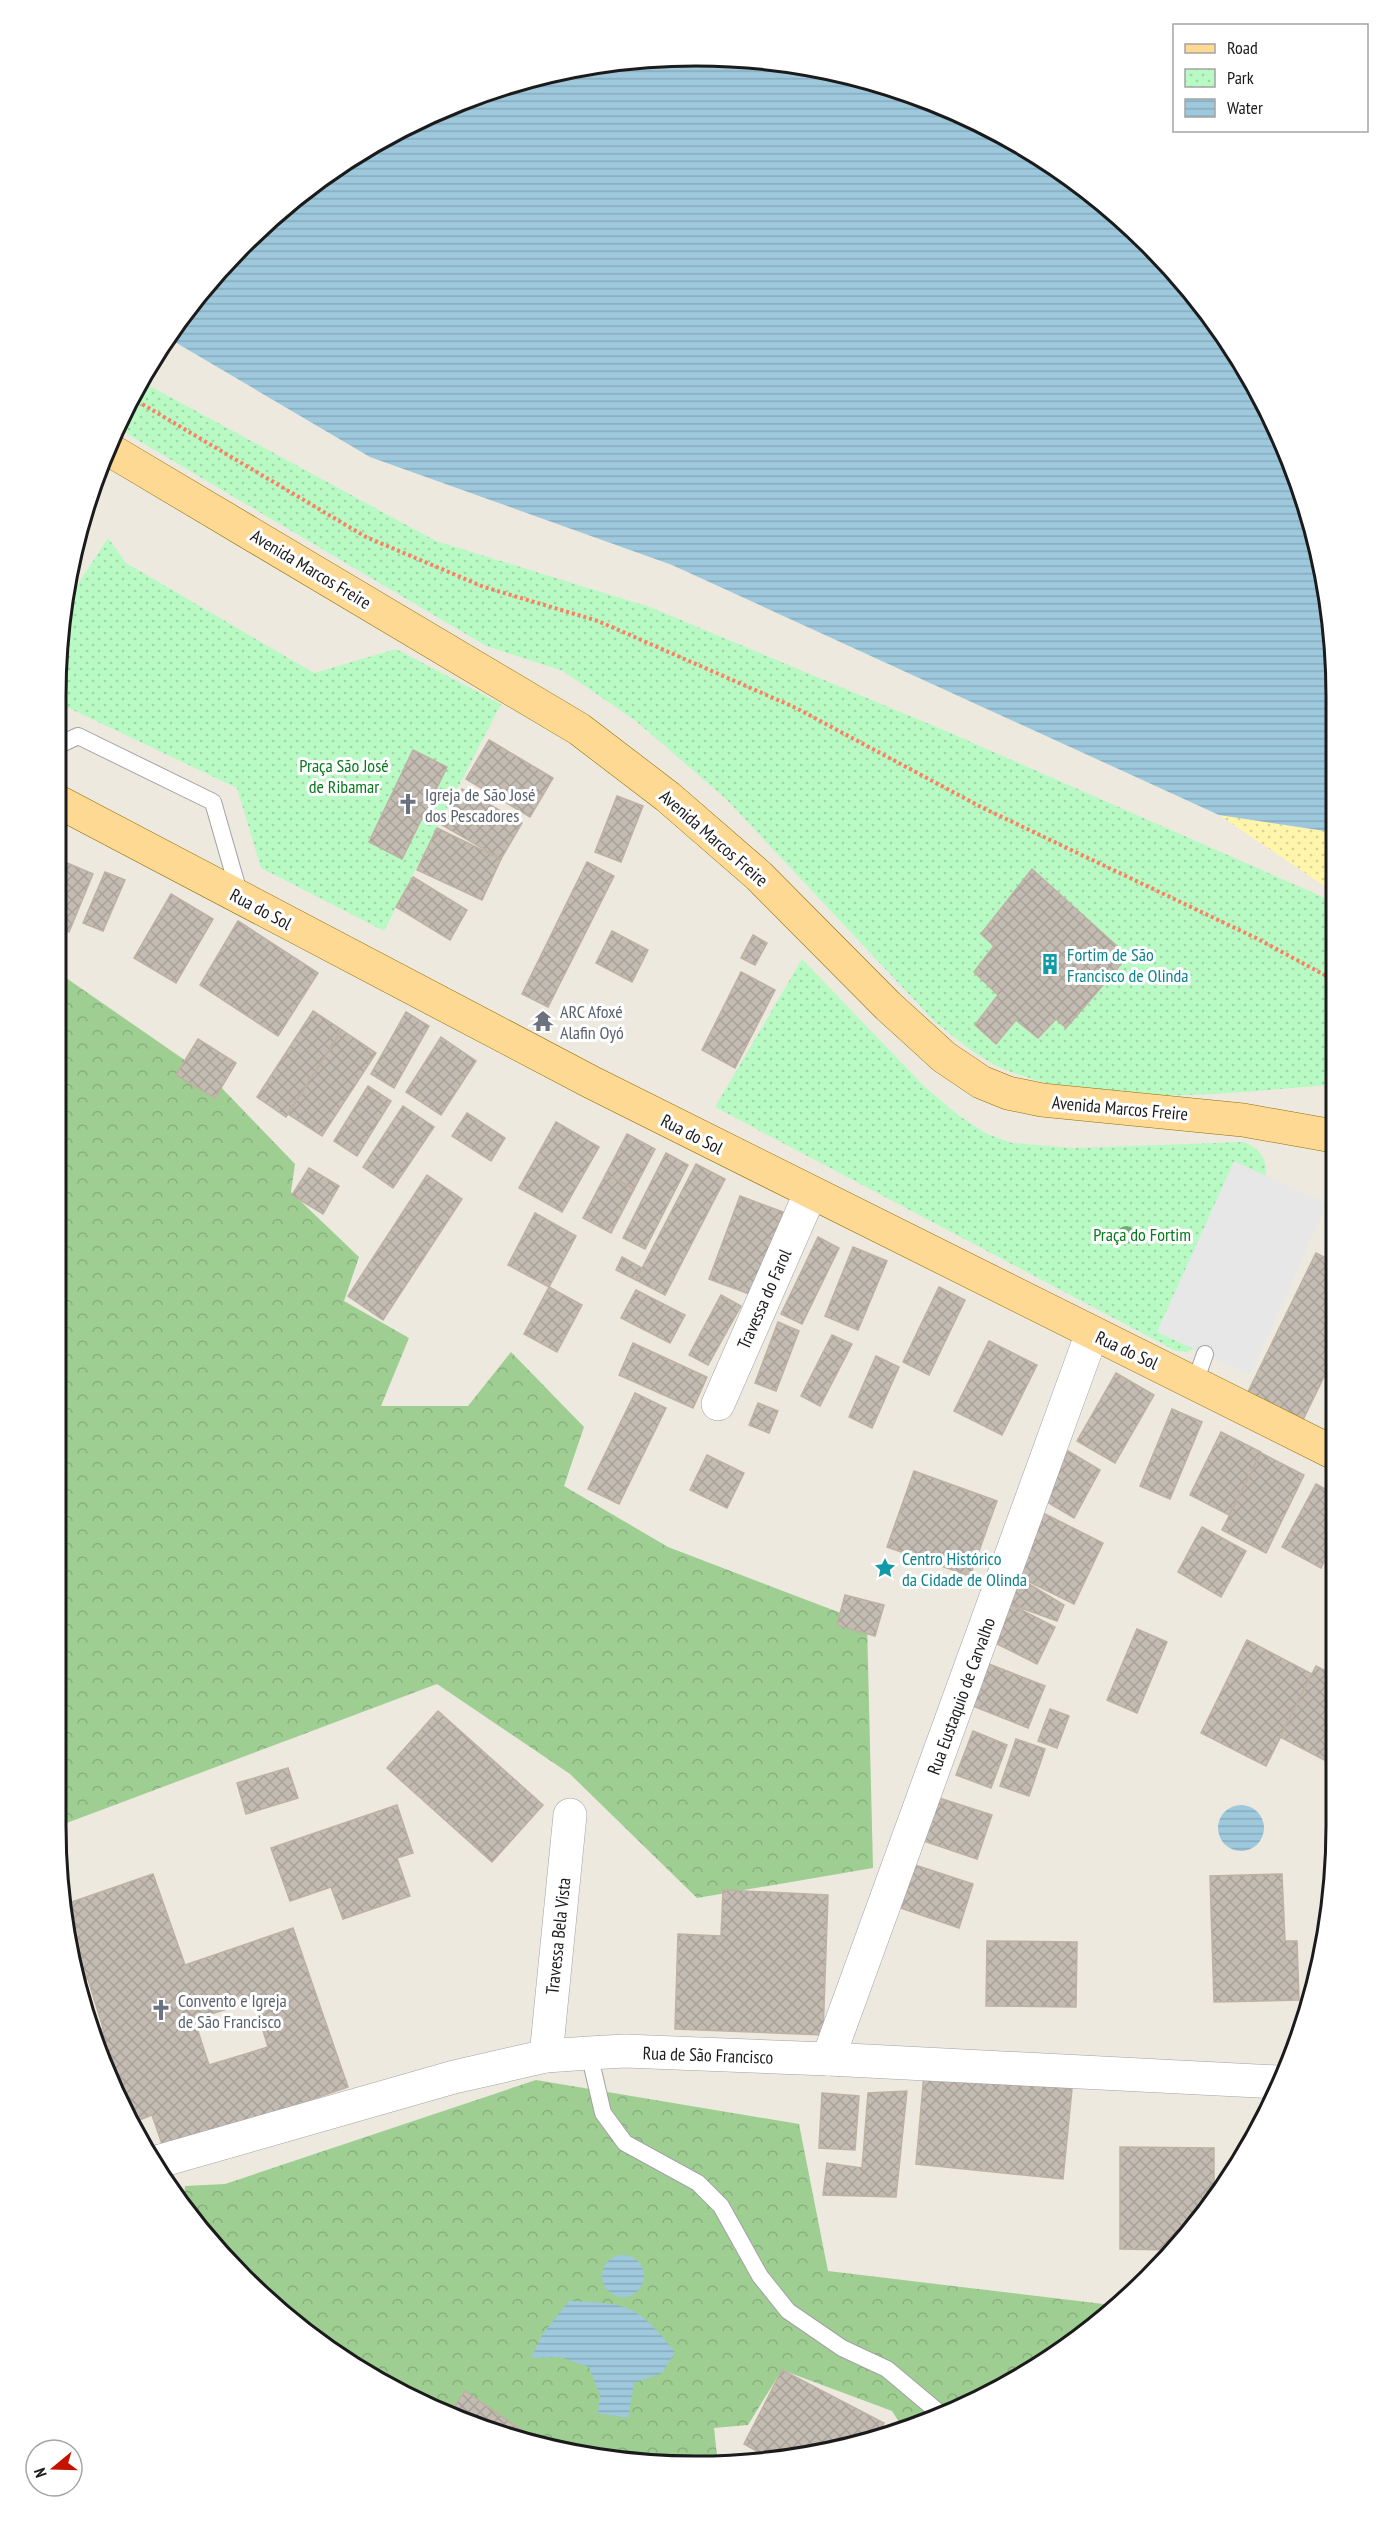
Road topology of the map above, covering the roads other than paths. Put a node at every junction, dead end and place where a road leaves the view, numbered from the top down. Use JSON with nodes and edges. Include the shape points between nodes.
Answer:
{"nodes":[{"id":1,"x":115,"y":453,"type":"edge"},
{"id":2,"x":66,"y":742,"type":"edge"},
{"id":3,"x":66,"y":806,"type":"edge"},
{"id":4,"x":241,"y":898,"type":"junction"},
{"id":5,"x":1326,"y":1135,"type":"edge"},
{"id":6,"x":810,"y":1194,"type":"junction"},
{"id":7,"x":1092,"y":1333,"type":"junction"},
{"id":8,"x":718,"y":1404,"type":"dead end"},
{"id":9,"x":1326,"y":1448,"type":"edge"},
{"id":10,"x":570,"y":1815,"type":"dead end"},
{"id":11,"x":589,"y":2053,"type":"junction"},
{"id":12,"x":546,"y":2056,"type":"junction"},
{"id":13,"x":828,"y":2059,"type":"junction"},
{"id":14,"x":1271,"y":2082,"type":"edge"},
{"id":15,"x":162,"y":2160,"type":"edge"},
{"id":16,"x":935,"y":2409,"type":"edge"}],
"edges":[{"from":1,"to":5,"type":"main road","name":"Avenida Marcos Freire","via":[[579,729],[668,797],[759,876],[888,1006],[944,1057],[981,1082],[1042,1100],[1243,1120]]},
{"from":2,"to":4,"type":"lane","via":[[78,736],[213,802]]},
{"from":3,"to":4,"type":"main road","name":"Rua do Sol"},
{"from":4,"to":6,"type":"main road","name":"Rua do Sol"},
{"from":6,"to":7,"type":"main road","name":"Rua do Sol"},
{"from":6,"to":8,"type":"street","name":"Travessa do Farol"},
{"from":7,"to":9,"type":"main road","name":"Rua do Sol","via":[[1200,1368]]},
{"from":7,"to":13,"type":"street","name":"Rua Eustaquio de Carvalho"},
{"from":10,"to":12,"type":"street","name":"Travessa Bela Vista"},
{"from":11,"to":12,"type":"street","name":"Rua de São Francisco"},
{"from":11,"to":13,"type":"street","name":"Rua de São Francisco"},
{"from":11,"to":16,"type":"lane","via":[[603,2113],[625,2143],[698,2182],[721,2206],[760,2276],[788,2311],[842,2348],[887,2369]]},
{"from":12,"to":15,"type":"street","name":"Rua de São Francisco","via":[[443,2080]]},
{"from":13,"to":14,"type":"street","name":"Rua de São Francisco"}]}
